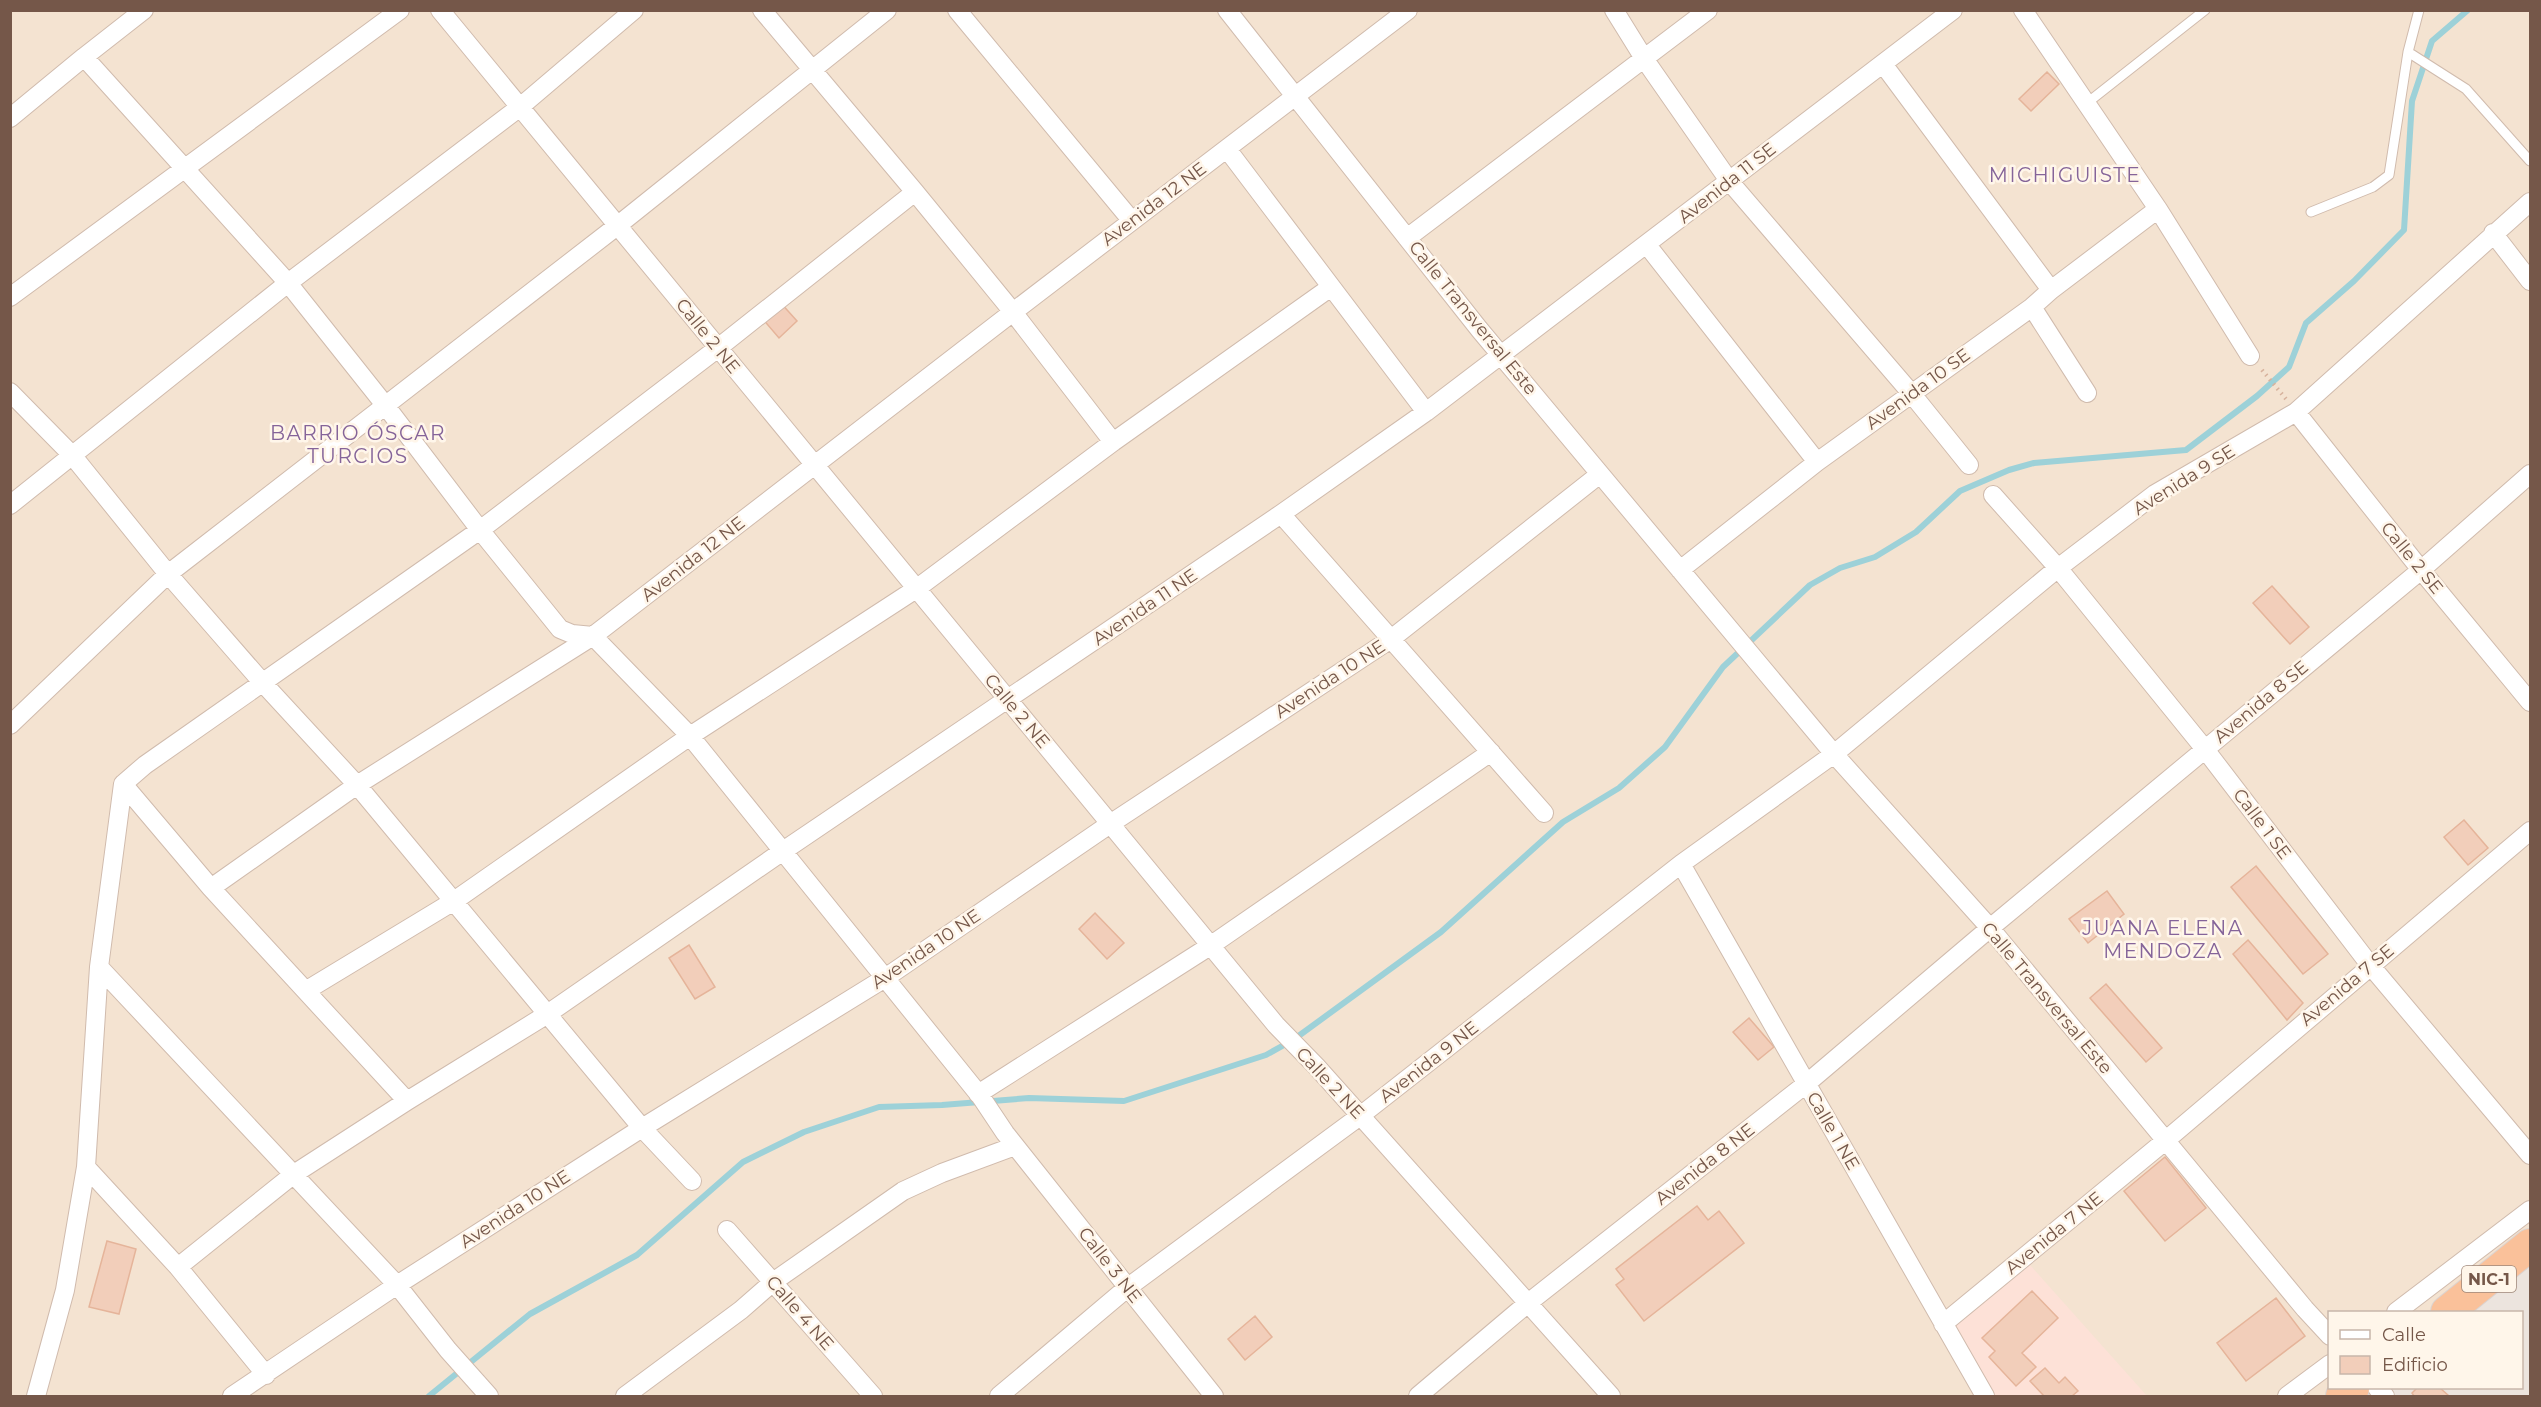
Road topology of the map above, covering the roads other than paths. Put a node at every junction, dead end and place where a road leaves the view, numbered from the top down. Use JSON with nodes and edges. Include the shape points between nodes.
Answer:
{"nodes":[{"id":1,"x":144,"y":10,"type":"edge"},
{"id":2,"x":400,"y":10,"type":"edge"},
{"id":3,"x":440,"y":10,"type":"edge"},
{"id":4,"x":634,"y":10,"type":"edge"},
{"id":5,"x":762,"y":10,"type":"edge"},
{"id":6,"x":887,"y":10,"type":"edge"},
{"id":7,"x":957,"y":10,"type":"edge"},
{"id":8,"x":1227,"y":10,"type":"edge"},
{"id":9,"x":1408,"y":10,"type":"edge"},
{"id":10,"x":1614,"y":10,"type":"edge"},
{"id":11,"x":1708,"y":10,"type":"edge"},
{"id":12,"x":2023,"y":10,"type":"edge"},
{"id":13,"x":2205,"y":10,"type":"edge"},
{"id":14,"x":2419,"y":10,"type":"edge"},
{"id":15,"x":1950,"y":12,"type":"edge"},
{"id":16,"x":2412,"y":54,"type":"junction"},
{"id":17,"x":84,"y":57,"type":"junction"},
{"id":18,"x":1645,"y":60,"type":"junction"},
{"id":19,"x":1883,"y":64,"type":"junction"},
{"id":20,"x":812,"y":70,"type":"junction"},
{"id":21,"x":1296,"y":96,"type":"junction"},
{"id":22,"x":2087,"y":103,"type":"junction"},
{"id":23,"x":519,"y":107,"type":"junction"},
{"id":24,"x":10,"y":118,"type":"edge"},
{"id":25,"x":1227,"y":149,"type":"junction"},
{"id":26,"x":2530,"y":161,"type":"edge"},
{"id":27,"x":184,"y":169,"type":"junction"},
{"id":28,"x":1730,"y":182,"type":"junction"},
{"id":29,"x":915,"y":192,"type":"junction"},
{"id":30,"x":2530,"y":202,"type":"edge"},
{"id":31,"x":2158,"y":209,"type":"junction"},
{"id":32,"x":2311,"y":212,"type":"dead end"},
{"id":33,"x":1132,"y":221,"type":"junction"},
{"id":34,"x":617,"y":226,"type":"junction"},
{"id":35,"x":2493,"y":233,"type":"junction"},
{"id":36,"x":1407,"y":238,"type":"junction"},
{"id":37,"x":1647,"y":245,"type":"junction"},
{"id":38,"x":2530,"y":281,"type":"edge"},
{"id":39,"x":288,"y":283,"type":"junction"},
{"id":40,"x":1331,"y":287,"type":"junction"},
{"id":41,"x":2051,"y":290,"type":"junction"},
{"id":42,"x":10,"y":297,"type":"edge"},
{"id":43,"x":2032,"y":308,"type":"junction"},
{"id":44,"x":1013,"y":312,"type":"junction"},
{"id":45,"x":718,"y":348,"type":"junction"},
{"id":46,"x":1502,"y":356,"type":"junction"},
{"id":47,"x":2250,"y":356,"type":"road end"},
{"id":48,"x":10,"y":392,"type":"edge"},
{"id":49,"x":1911,"y":393,"type":"junction"},
{"id":50,"x":2086,"y":393,"type":"dead end"},
{"id":51,"x":385,"y":405,"type":"junction"},
{"id":52,"x":1426,"y":412,"type":"junction"},
{"id":53,"x":2296,"y":412,"type":"junction"},
{"id":54,"x":1113,"y":442,"type":"junction"},
{"id":55,"x":72,"y":455,"type":"junction"},
{"id":56,"x":1817,"y":462,"type":"junction"},
{"id":57,"x":815,"y":465,"type":"junction"},
{"id":58,"x":1969,"y":465,"type":"dead end"},
{"id":59,"x":1600,"y":474,"type":"junction"},
{"id":60,"x":2530,"y":474,"type":"edge"},
{"id":61,"x":1993,"y":495,"type":"dead end"},
{"id":62,"x":10,"y":505,"type":"edge"},
{"id":63,"x":1281,"y":514,"type":"junction"},
{"id":64,"x":480,"y":530,"type":"junction"},
{"id":65,"x":2058,"y":568,"type":"junction"},
{"id":66,"x":1680,"y":570,"type":"junction"},
{"id":67,"x":2421,"y":570,"type":"junction"},
{"id":68,"x":168,"y":574,"type":"junction"},
{"id":69,"x":916,"y":589,"type":"junction"},
{"id":70,"x":593,"y":636,"type":"junction"},
{"id":71,"x":1391,"y":639,"type":"junction"},
{"id":72,"x":262,"y":682,"type":"junction"},
{"id":73,"x":1008,"y":700,"type":"junction"},
{"id":74,"x":2530,"y":702,"type":"edge"},
{"id":75,"x":10,"y":725,"type":"edge"},
{"id":76,"x":690,"y":736,"type":"junction"},
{"id":77,"x":2205,"y":748,"type":"junction"},
{"id":78,"x":1491,"y":752,"type":"junction"},
{"id":79,"x":1834,"y":754,"type":"junction"},
{"id":80,"x":123,"y":784,"type":"junction"},
{"id":81,"x":357,"y":785,"type":"junction"},
{"id":82,"x":1544,"y":813,"type":"dead end"},
{"id":83,"x":1110,"y":824,"type":"junction"},
{"id":84,"x":2530,"y":831,"type":"edge"},
{"id":85,"x":783,"y":851,"type":"junction"},
{"id":86,"x":1682,"y":864,"type":"junction"},
{"id":87,"x":211,"y":888,"type":"junction"},
{"id":88,"x":454,"y":901,"type":"junction"},
{"id":89,"x":1990,"y":928,"type":"junction"},
{"id":90,"x":1210,"y":946,"type":"junction"},
{"id":91,"x":2370,"y":965,"type":"junction"},
{"id":92,"x":99,"y":967,"type":"junction"},
{"id":93,"x":885,"y":978,"type":"junction"},
{"id":94,"x":307,"y":990,"type":"junction"},
{"id":95,"x":546,"y":1015,"type":"junction"},
{"id":96,"x":1806,"y":1084,"type":"junction"},
{"id":97,"x":980,"y":1095,"type":"junction"},
{"id":98,"x":407,"y":1101,"type":"junction"},
{"id":99,"x":1360,"y":1116,"type":"junction"},
{"id":100,"x":642,"y":1128,"type":"junction"},
{"id":101,"x":1010,"y":1140,"type":"junction"},
{"id":102,"x":2165,"y":1141,"type":"junction"},
{"id":103,"x":2530,"y":1155,"type":"edge"},
{"id":104,"x":86,"y":1167,"type":"junction"},
{"id":105,"x":294,"y":1174,"type":"junction"},
{"id":106,"x":692,"y":1181,"type":"dead end"},
{"id":107,"x":2530,"y":1210,"type":"edge"},
{"id":108,"x":727,"y":1230,"type":"dead end"},
{"id":109,"x":2530,"y":1245,"type":"edge"},
{"id":110,"x":178,"y":1267,"type":"junction"},
{"id":111,"x":773,"y":1282,"type":"junction"},
{"id":112,"x":397,"y":1285,"type":"junction"},
{"id":113,"x":1127,"y":1287,"type":"junction"},
{"id":114,"x":1528,"y":1303,"type":"junction"},
{"id":115,"x":2397,"y":1311,"type":"edge"},
{"id":116,"x":2448,"y":1311,"type":"edge"},
{"id":117,"x":1943,"y":1324,"type":"junction"},
{"id":118,"x":2328,"y":1334,"type":"edge"},
{"id":119,"x":2328,"y":1365,"type":"edge"},
{"id":120,"x":266,"y":1375,"type":"junction"},
{"id":121,"x":240,"y":1394,"type":"edge"},
{"id":122,"x":36,"y":1396,"type":"edge"},
{"id":123,"x":488,"y":1396,"type":"edge"},
{"id":124,"x":626,"y":1396,"type":"edge"},
{"id":125,"x":873,"y":1396,"type":"edge"},
{"id":126,"x":999,"y":1396,"type":"edge"},
{"id":127,"x":1214,"y":1396,"type":"edge"},
{"id":128,"x":1418,"y":1396,"type":"edge"},
{"id":129,"x":1611,"y":1396,"type":"edge"},
{"id":130,"x":1985,"y":1396,"type":"edge"},
{"id":131,"x":2287,"y":1396,"type":"edge"}],
"edges":[{"from":1,"to":17,"type":"street"},
{"from":2,"to":27,"type":"street"},
{"from":3,"to":23,"type":"street","name":"Calle 2 NE"},
{"from":4,"to":23,"type":"street"},
{"from":5,"to":20,"type":"street"},
{"from":6,"to":20,"type":"street"},
{"from":7,"to":33,"type":"street"},
{"from":8,"to":21,"type":"street","name":"Calle Transversal Este"},
{"from":9,"to":21,"type":"street","name":"Avenida 12 NE"},
{"from":10,"to":18,"type":"street"},
{"from":11,"to":18,"type":"street"},
{"from":12,"to":22,"type":"street"},
{"from":13,"to":22,"type":"lane"},
{"from":14,"to":16,"type":"lane"},
{"from":15,"to":19,"type":"street","name":"Avenida 11 SE"},
{"from":16,"to":26,"type":"lane","via":[[2466,89]]},
{"from":16,"to":32,"type":"lane","via":[[2389,175],[2373,187]]},
{"from":17,"to":24,"type":"street"},
{"from":17,"to":27,"type":"street"},
{"from":18,"to":28,"type":"street"},
{"from":18,"to":36,"type":"street"},
{"from":19,"to":28,"type":"street","name":"Avenida 11 SE"},
{"from":19,"to":41,"type":"street"},
{"from":20,"to":29,"type":"street"},
{"from":20,"to":34,"type":"street"},
{"from":21,"to":25,"type":"street","name":"Avenida 12 NE"},
{"from":21,"to":36,"type":"street","name":"Calle Transversal Este"},
{"from":22,"to":31,"type":"street"},
{"from":23,"to":34,"type":"street","name":"Calle 2 NE"},
{"from":23,"to":39,"type":"street"},
{"from":25,"to":33,"type":"street","name":"Avenida 12 NE"},
{"from":25,"to":40,"type":"street"},
{"from":27,"to":39,"type":"street"},
{"from":27,"to":42,"type":"street"},
{"from":28,"to":37,"type":"street","name":"Avenida 11 SE"},
{"from":28,"to":49,"type":"street"},
{"from":29,"to":44,"type":"street"},
{"from":29,"to":45,"type":"street"},
{"from":30,"to":35,"type":"street","name":"Avenida 9 SE"},
{"from":31,"to":41,"type":"street","name":"Avenida 10 SE"},
{"from":31,"to":47,"type":"street"},
{"from":33,"to":44,"type":"street","name":"Avenida 12 NE"},
{"from":34,"to":45,"type":"street","name":"Calle 2 NE"},
{"from":34,"to":51,"type":"street"},
{"from":35,"to":38,"type":"street"},
{"from":35,"to":53,"type":"street","name":"Avenida 9 SE"},
{"from":36,"to":46,"type":"street","name":"Calle Transversal Este"},
{"from":37,"to":46,"type":"street","name":"Avenida 11 SE"},
{"from":37,"to":56,"type":"street"},
{"from":39,"to":51,"type":"street"},
{"from":39,"to":55,"type":"street"},
{"from":40,"to":52,"type":"street"},
{"from":40,"to":54,"type":"street"},
{"from":41,"to":43,"type":"street","name":"Avenida 10 SE"},
{"from":43,"to":49,"type":"street","name":"Avenida 10 SE"},
{"from":43,"to":50,"type":"street"},
{"from":44,"to":54,"type":"street"},
{"from":44,"to":57,"type":"street","name":"Avenida 12 NE"},
{"from":45,"to":57,"type":"street","name":"Calle 2 NE"},
{"from":45,"to":64,"type":"street"},
{"from":46,"to":52,"type":"street","name":"Avenida 11 NE"},
{"from":46,"to":59,"type":"street","name":"Calle Transversal Este"},
{"from":48,"to":55,"type":"street"},
{"from":49,"to":56,"type":"street","name":"Avenida 10 SE"},
{"from":49,"to":58,"type":"street"},
{"from":51,"to":64,"type":"street"},
{"from":51,"to":68,"type":"street"},
{"from":52,"to":63,"type":"street","name":"Avenida 11 NE"},
{"from":53,"to":65,"type":"street","name":"Avenida 9 SE","via":[[2155,494]]},
{"from":53,"to":67,"type":"street","name":"Calle 2 SE"},
{"from":54,"to":69,"type":"street"},
{"from":55,"to":62,"type":"street"},
{"from":55,"to":68,"type":"street"},
{"from":56,"to":66,"type":"street","name":"Avenida 10 SE"},
{"from":57,"to":69,"type":"street","name":"Calle 2 NE"},
{"from":57,"to":70,"type":"street","name":"Avenida 12 NE"},
{"from":59,"to":66,"type":"street","name":"Calle Transversal Este"},
{"from":59,"to":71,"type":"street","name":"Avenida 10 NE"},
{"from":60,"to":67,"type":"street","name":"Avenida 8 SE"},
{"from":61,"to":65,"type":"street","name":"Calle 1 SE"},
{"from":63,"to":71,"type":"street"},
{"from":63,"to":73,"type":"street","name":"Avenida 11 NE"},
{"from":64,"to":70,"type":"street","via":[[560,628],[572,634]]},
{"from":64,"to":72,"type":"street"},
{"from":65,"to":77,"type":"street","name":"Calle 1 SE"},
{"from":65,"to":79,"type":"street","name":"Avenida 9 SE"},
{"from":66,"to":79,"type":"street","name":"Calle Transversal Este"},
{"from":67,"to":74,"type":"street","name":"Calle 2 SE"},
{"from":67,"to":77,"type":"street","name":"Avenida 8 SE"},
{"from":68,"to":72,"type":"street"},
{"from":68,"to":75,"type":"street"},
{"from":69,"to":73,"type":"street","name":"Calle 2 NE"},
{"from":69,"to":76,"type":"street"},
{"from":70,"to":76,"type":"street","name":"Calle 3 NE"},
{"from":70,"to":81,"type":"street","name":"Avenida 12 NE"},
{"from":71,"to":78,"type":"street"},
{"from":71,"to":83,"type":"street","name":"Avenida 10 NE"},
{"from":72,"to":80,"type":"street"},
{"from":72,"to":81,"type":"street"},
{"from":73,"to":83,"type":"street","name":"Calle 2 NE"},
{"from":73,"to":85,"type":"street","name":"Avenida 11 NE"},
{"from":76,"to":85,"type":"street","name":"Calle 3 NE"},
{"from":76,"to":88,"type":"street"},
{"from":77,"to":89,"type":"street","name":"Avenida 8 SE"},
{"from":77,"to":91,"type":"street","name":"Calle 1 SE"},
{"from":78,"to":82,"type":"street"},
{"from":78,"to":90,"type":"street"},
{"from":79,"to":86,"type":"street","name":"Avenida 9 NE"},
{"from":79,"to":89,"type":"street","name":"Calle Transversal Este"},
{"from":80,"to":87,"type":"street"},
{"from":80,"to":92,"type":"street"},
{"from":81,"to":87,"type":"street","name":"Avenida 12 NE"},
{"from":81,"to":88,"type":"street"},
{"from":83,"to":90,"type":"street","name":"Calle 2 NE"},
{"from":83,"to":93,"type":"street","name":"Avenida 10 NE"},
{"from":84,"to":91,"type":"street","name":"Avenida 7 SE"},
{"from":85,"to":93,"type":"street","name":"Calle 3 NE"},
{"from":85,"to":95,"type":"street"},
{"from":86,"to":96,"type":"street","name":"Calle 1 NE"},
{"from":86,"to":99,"type":"street","name":"Avenida 9 NE"},
{"from":87,"to":94,"type":"street"},
{"from":88,"to":94,"type":"street"},
{"from":88,"to":95,"type":"street"},
{"from":89,"to":96,"type":"street","name":"Avenida 8 NE"},
{"from":89,"to":102,"type":"street","name":"Calle Transversal Este"},
{"from":90,"to":97,"type":"street"},
{"from":90,"to":99,"type":"street","name":"Calle 2 NE"},
{"from":91,"to":102,"type":"street","name":"Avenida 7 SE"},
{"from":91,"to":103,"type":"street","name":"Calle 1 SE"},
{"from":92,"to":104,"type":"street"},
{"from":92,"to":105,"type":"street"},
{"from":93,"to":97,"type":"street","name":"Calle 3 NE"},
{"from":93,"to":100,"type":"street","name":"Avenida 10 NE"},
{"from":94,"to":98,"type":"street"},
{"from":95,"to":98,"type":"street"},
{"from":95,"to":100,"type":"street"},
{"from":96,"to":114,"type":"street","name":"Avenida 8 NE"},
{"from":96,"to":117,"type":"street","name":"Calle 1 NE"},
{"from":97,"to":101,"type":"street","name":"Calle 3 NE"},
{"from":98,"to":105,"type":"street"},
{"from":99,"to":113,"type":"street","name":"Avenida 9 NE"},
{"from":99,"to":114,"type":"street","name":"Calle 2 NE"},
{"from":100,"to":106,"type":"street"},
{"from":100,"to":112,"type":"street","name":"Avenida 10 NE"},
{"from":101,"to":111,"type":"street","via":[[903,1191]]},
{"from":101,"to":113,"type":"street","name":"Calle 3 NE"},
{"from":102,"to":117,"type":"street","name":"Avenida 7 NE"},
{"from":102,"to":118,"type":"street","name":"Calle Transversal Este"},
{"from":104,"to":110,"type":"street"},
{"from":104,"to":122,"type":"street","via":[[65,1290]]},
{"from":105,"to":110,"type":"street"},
{"from":105,"to":112,"type":"street"},
{"from":107,"to":115,"type":"street"},
{"from":108,"to":111,"type":"street","name":"Calle 4 NE"},
{"from":109,"to":116,"type":"highway","number":"NIC-1"},
{"from":110,"to":120,"type":"street"},
{"from":111,"to":124,"type":"street"},
{"from":111,"to":125,"type":"street","name":"Calle 4 NE"},
{"from":112,"to":120,"type":"street","name":"Avenida 10 NE"},
{"from":112,"to":123,"type":"street"},
{"from":113,"to":126,"type":"street","name":"Avenida 9 NE"},
{"from":113,"to":127,"type":"street","name":"Calle 3 NE"},
{"from":114,"to":128,"type":"street","name":"Avenida 8 NE"},
{"from":114,"to":129,"type":"street","name":"Calle 2 NE"},
{"from":117,"to":130,"type":"street","name":"Calle 1 NE"},
{"from":119,"to":131,"type":"street"},
{"from":120,"to":121,"type":"street","name":"Avenida 10 NE"}]}
